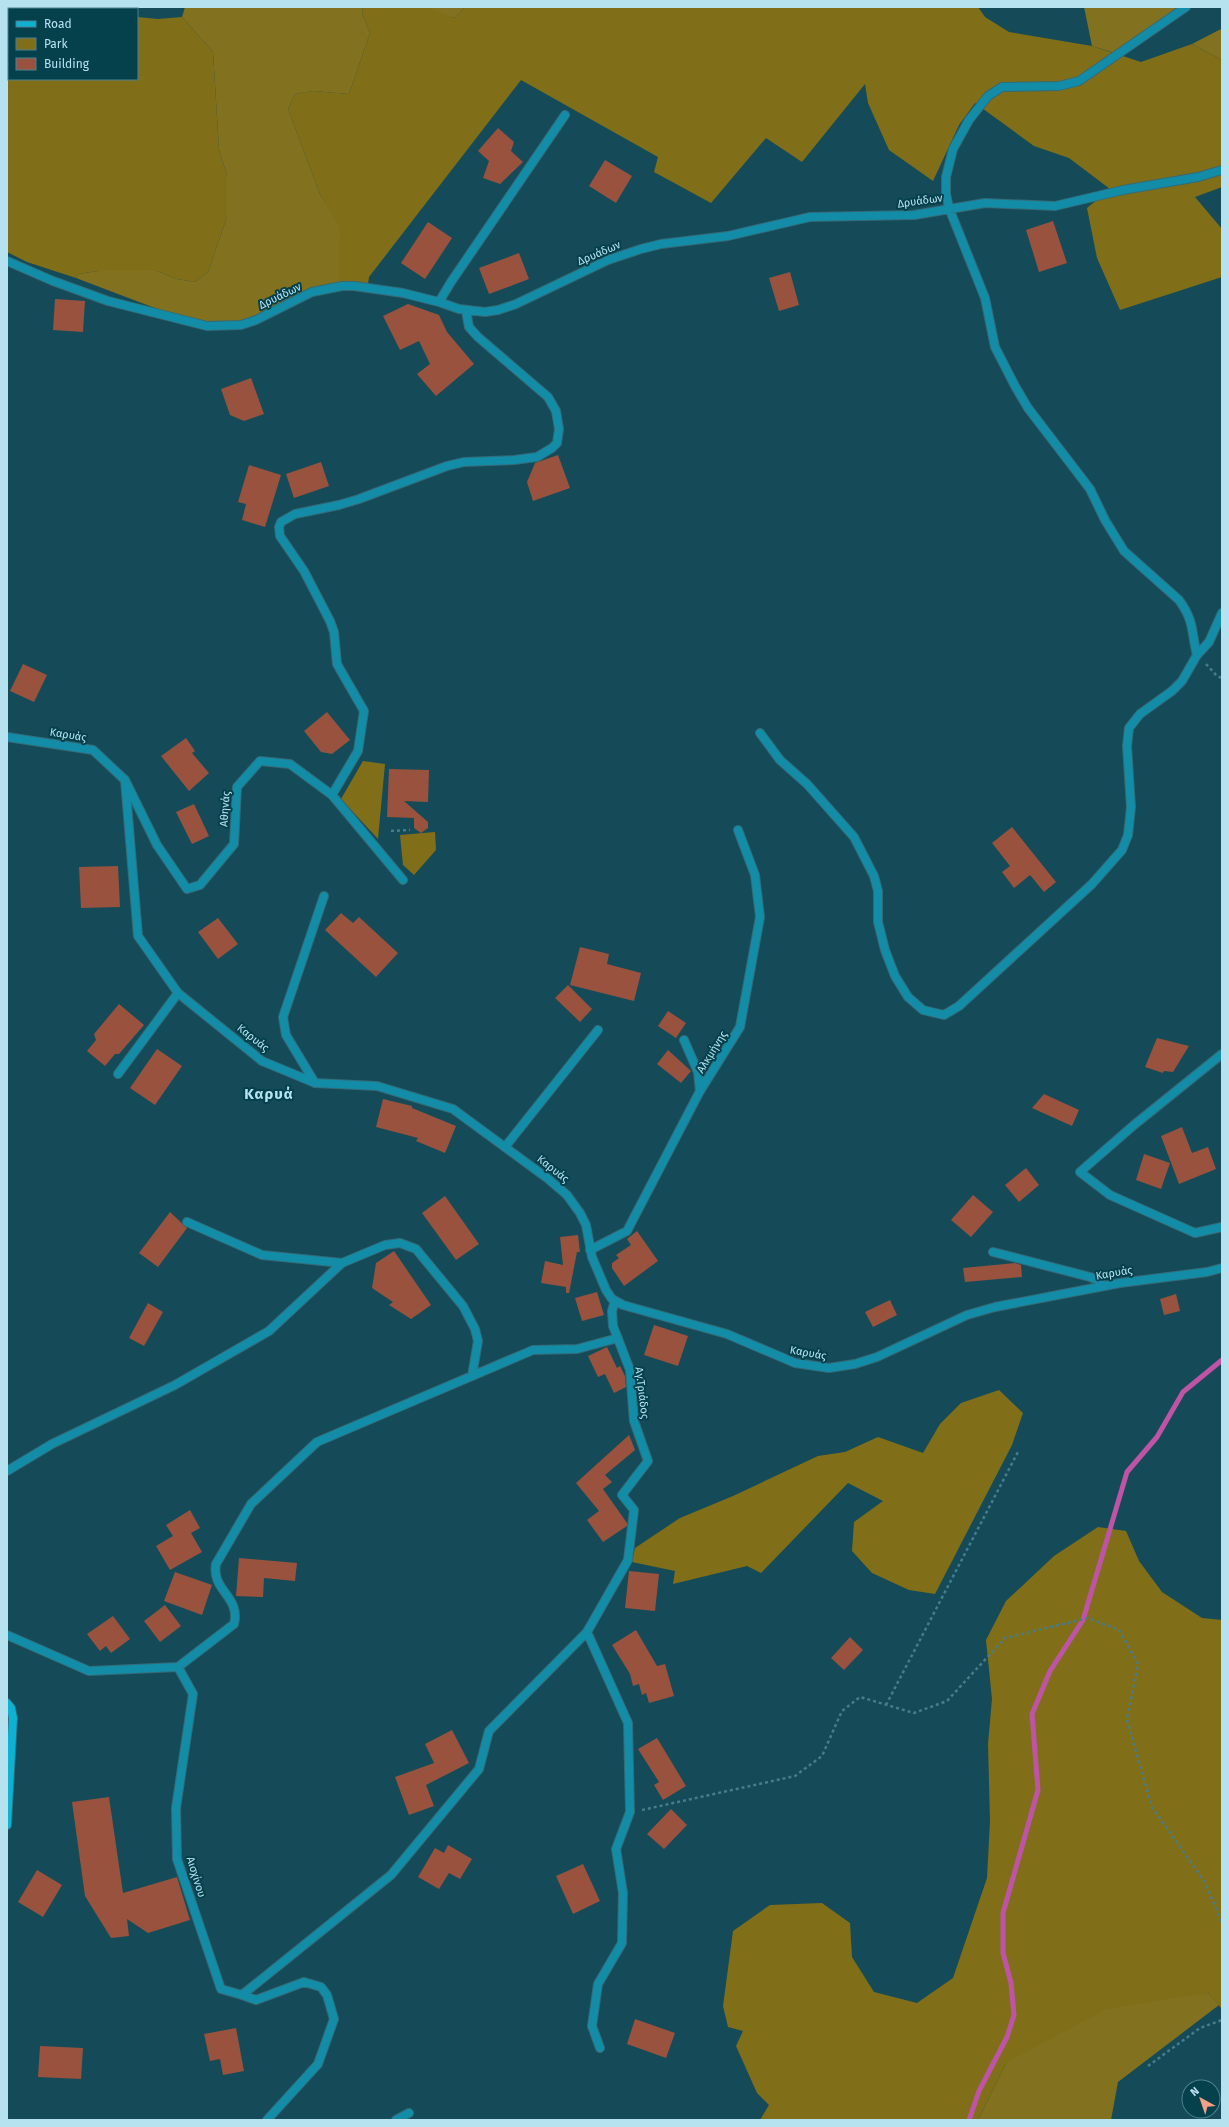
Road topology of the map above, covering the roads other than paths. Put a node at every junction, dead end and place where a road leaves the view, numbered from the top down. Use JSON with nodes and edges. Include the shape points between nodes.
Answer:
{"nodes":[{"id":1,"x":1186,"y":7,"type":"edge"},
{"id":2,"x":565,"y":115,"type":"dead end"},
{"id":3,"x":1222,"y":170,"type":"edge"},
{"id":4,"x":949,"y":208,"type":"junction"},
{"id":5,"x":7,"y":261,"type":"edge"},
{"id":6,"x":439,"y":302,"type":"junction"},
{"id":7,"x":466,"y":311,"type":"junction"},
{"id":8,"x":1222,"y":613,"type":"edge"},
{"id":9,"x":1198,"y":655,"type":"junction"},
{"id":10,"x":760,"y":733,"type":"dead end"},
{"id":11,"x":7,"y":737,"type":"edge"},
{"id":12,"x":125,"y":780,"type":"junction"},
{"id":13,"x":332,"y":795,"type":"junction"},
{"id":14,"x":738,"y":830,"type":"dead end"},
{"id":15,"x":403,"y":880,"type":"dead end"},
{"id":16,"x":324,"y":896,"type":"dead end"},
{"id":17,"x":178,"y":993,"type":"junction"},
{"id":18,"x":598,"y":1030,"type":"dead end"},
{"id":19,"x":684,"y":1040,"type":"dead end"},
{"id":20,"x":1222,"y":1054,"type":"edge"},
{"id":21,"x":118,"y":1074,"type":"dead end"},
{"id":22,"x":316,"y":1083,"type":"junction"},
{"id":23,"x":700,"y":1091,"type":"junction"},
{"id":24,"x":505,"y":1147,"type":"junction"},
{"id":25,"x":187,"y":1222,"type":"dead end"},
{"id":26,"x":1222,"y":1227,"type":"edge"},
{"id":27,"x":590,"y":1250,"type":"junction"},
{"id":28,"x":993,"y":1252,"type":"dead end"},
{"id":29,"x":342,"y":1263,"type":"junction"},
{"id":30,"x":1222,"y":1268,"type":"edge"},
{"id":31,"x":1104,"y":1286,"type":"junction"},
{"id":32,"x":614,"y":1301,"type":"junction"},
{"id":33,"x":618,"y":1338,"type":"junction"},
{"id":34,"x":472,"y":1376,"type":"junction"},
{"id":35,"x":7,"y":1471,"type":"edge"},
{"id":36,"x":587,"y":1632,"type":"junction"},
{"id":37,"x":7,"y":1635,"type":"edge"},
{"id":38,"x":178,"y":1667,"type":"junction"},
{"id":39,"x":7,"y":1703,"type":"edge"},
{"id":40,"x":7,"y":1825,"type":"edge"},
{"id":41,"x":242,"y":1995,"type":"junction"},
{"id":42,"x":600,"y":2048,"type":"dead end"},
{"id":43,"x":409,"y":2113,"type":"dead end"},
{"id":44,"x":267,"y":2120,"type":"edge"},
{"id":45,"x":396,"y":2120,"type":"edge"}],
"edges":[{"from":1,"to":4,"type":"street","via":[[1079,81],[1053,87],[1002,87],[988,96],[968,120],[950,158],[946,184]]},
{"from":2,"to":6,"type":"street"},
{"from":3,"to":4,"type":"street","name":"Δρυάδων","via":[[1055,206],[998,202]]},
{"from":4,"to":7,"type":"street","name":"Δρυάδων","via":[[907,215],[810,217],[728,236],[641,248],[608,260],[505,308],[485,312]]},
{"from":4,"to":9,"type":"street","via":[[985,298],[995,347],[1015,386],[1032,414],[1090,489],[1111,532],[1124,551],[1174,595],[1186,609],[1193,625]]},
{"from":5,"to":6,"type":"street","name":"Δρυάδων","via":[[108,301],[207,326],[241,325],[312,292],[342,286],[403,293]]},
{"from":6,"to":7,"type":"street","name":"Δρυάδων"},
{"from":7,"to":13,"type":"street","via":[[469,327],[478,337],[548,397],[558,418],[557,443],[537,457],[454,464],[339,505],[295,514],[281,522],[280,536],[330,620],[334,632],[337,664],[364,711],[358,751]]},
{"from":8,"to":9,"type":"street","via":[[1209,642]]},
{"from":9,"to":10,"type":"street","via":[[1182,681],[1140,714],[1129,728],[1127,746],[1131,808],[1128,835],[1122,850],[1092,884],[959,1006],[944,1015],[923,1010],[908,996],[894,976],[884,950],[878,922],[878,891],[874,876],[854,837],[807,784],[780,760]]},
{"from":11,"to":12,"type":"street","name":"Καρυάς","via":[[93,750]]},
{"from":12,"to":13,"type":"street","name":"Αθηνάς","via":[[157,845],[187,889],[200,885],[234,844],[237,787],[260,760],[290,764]]},
{"from":12,"to":17,"type":"street","name":"Καρυάς","via":[[138,936]]},
{"from":13,"to":15,"type":"street","name":"Αθηνάς"},
{"from":14,"to":23,"type":"street","name":"Αλκμήνης","via":[[755,875],[760,917],[740,1027]]},
{"from":16,"to":22,"type":"street","via":[[283,1016],[286,1035]]},
{"from":17,"to":21,"type":"street"},
{"from":17,"to":22,"type":"street","name":"Καρυάς","via":[[262,1061]]},
{"from":18,"to":24,"type":"street"},
{"from":19,"to":23,"type":"street","via":[[698,1072]]},
{"from":20,"to":26,"type":"street","via":[[1080,1172],[1110,1195],[1195,1233]]},
{"from":22,"to":24,"type":"street","name":"Καρυάς","via":[[377,1086],[453,1109]]},
{"from":23,"to":27,"type":"street","name":"Αλκμήνης","via":[[627,1231]]},
{"from":24,"to":27,"type":"street","name":"Καρυάς","via":[[560,1188],[571,1200],[587,1228]]},
{"from":25,"to":29,"type":"street","via":[[262,1255]]},
{"from":27,"to":32,"type":"street","name":"Καρυάς","via":[[606,1290]]},
{"from":28,"to":31,"type":"street","via":[[1090,1277]]},
{"from":29,"to":34,"type":"street","via":[[373,1249],[395,1243],[416,1249],[455,1295],[470,1318],[478,1341]]},
{"from":29,"to":35,"type":"street","via":[[269,1331],[175,1385],[58,1441]]},
{"from":30,"to":31,"type":"street","name":"Καρυάς"},
{"from":31,"to":32,"type":"street","name":"Καρυάς","via":[[980,1311],[877,1357],[829,1368],[794,1363],[727,1334],[637,1310]]},
{"from":32,"to":33,"type":"street","name":"Αγ.Τριάδος","via":[[612,1317]]},
{"from":33,"to":34,"type":"street","via":[[577,1350],[533,1350]]},
{"from":33,"to":36,"type":"street","name":"Αγ.Τριάδος","via":[[632,1379],[634,1421],[648,1461],[622,1495],[634,1510],[628,1560]]},
{"from":34,"to":38,"type":"street","via":[[317,1442],[258,1496],[216,1564],[214,1573],[237,1613],[234,1624]]},
{"from":36,"to":41,"type":"street","via":[[489,1732],[479,1768],[391,1875]]},
{"from":36,"to":42,"type":"street","via":[[628,1723],[630,1812],[616,1849],[623,1893],[622,1943],[598,1984],[592,2026]]},
{"from":37,"to":38,"type":"street","via":[[89,1671]]},
{"from":38,"to":41,"type":"street","name":"Αισχίνου","via":[[193,1694],[176,1808],[177,1859],[221,1989]]},
{"from":39,"to":40,"type":"main road","via":[[13,1718]]},
{"from":41,"to":44,"type":"street","via":[[256,2000],[304,1982],[321,1987],[327,1995],[334,2019],[318,2064]]},
{"from":43,"to":45,"type":"street"}]}
